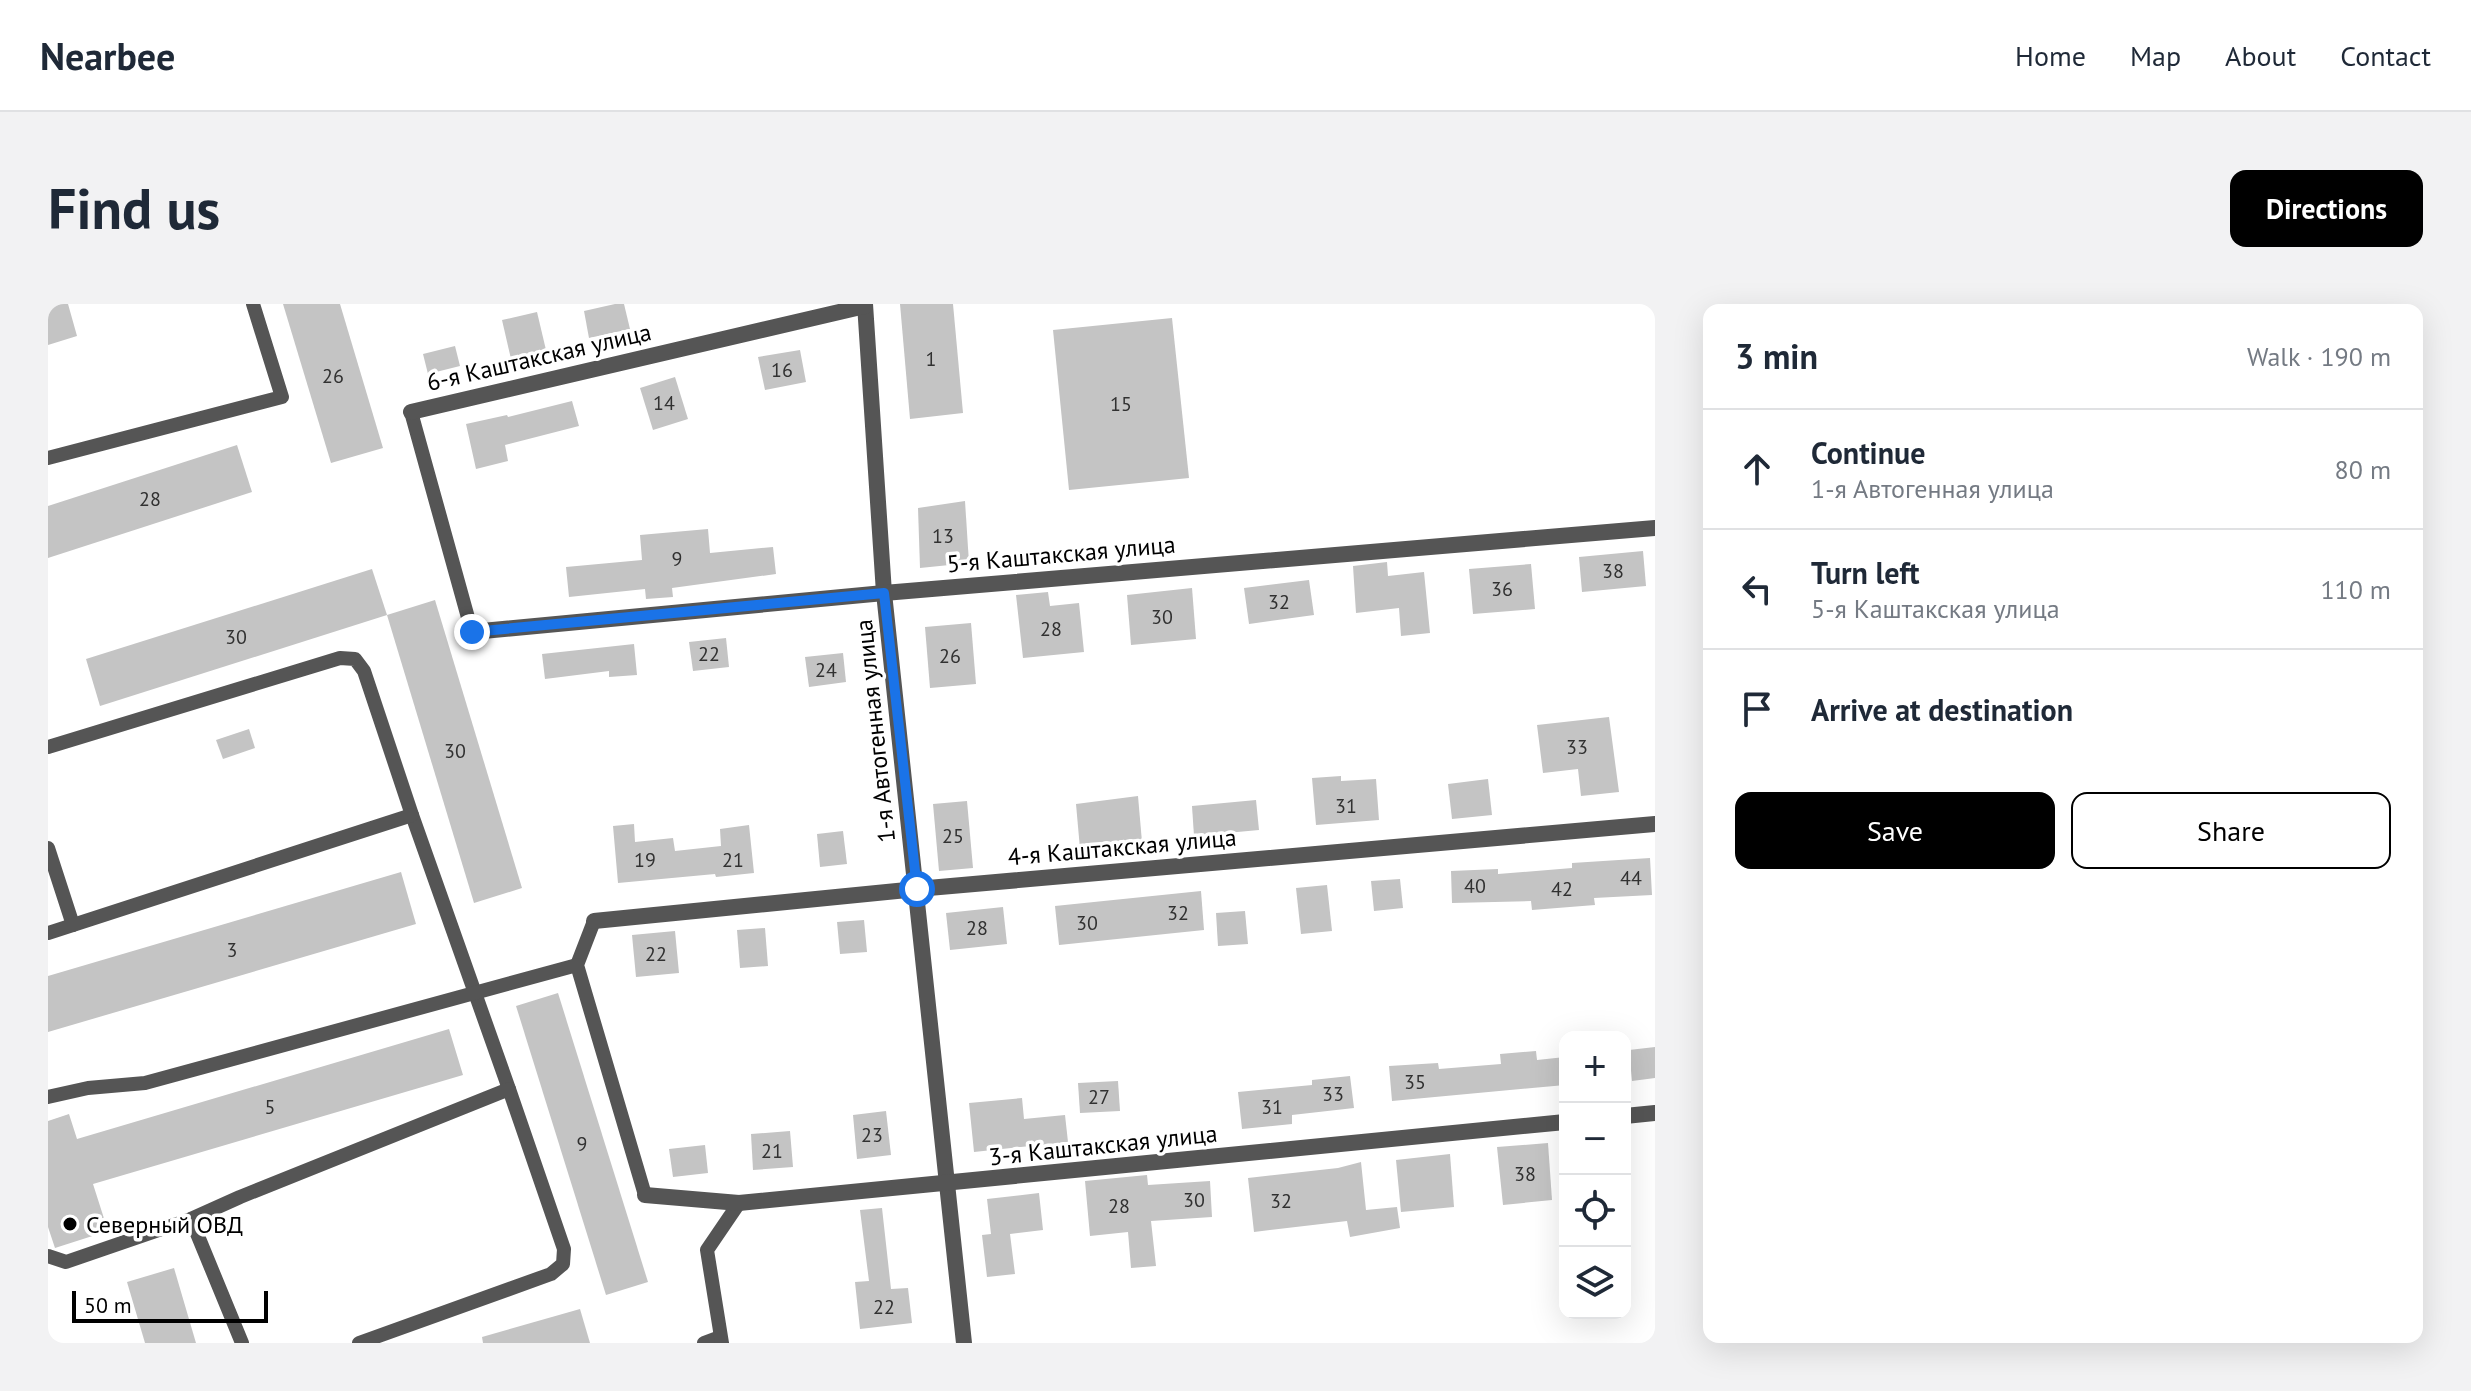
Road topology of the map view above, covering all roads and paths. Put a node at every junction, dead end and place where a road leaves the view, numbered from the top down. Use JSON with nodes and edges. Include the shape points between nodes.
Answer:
{"nodes":[{"id":1,"x":253,"y":304,"type":"edge"},
{"id":2,"x":865,"y":305,"type":"edge"},
{"id":3,"x":411,"y":412,"type":"joint"},
{"id":4,"x":48,"y":458,"type":"edge"},
{"id":5,"x":1655,"y":528,"type":"edge"},
{"id":6,"x":884,"y":593,"type":"junction"},
{"id":7,"x":472,"y":632,"type":"joint"},
{"id":8,"x":48,"y":747,"type":"edge"},
{"id":9,"x":412,"y":815,"type":"junction"},
{"id":10,"x":1655,"y":824,"type":"edge"},
{"id":11,"x":48,"y":848,"type":"edge"},
{"id":12,"x":917,"y":889,"type":"junction"},
{"id":13,"x":594,"y":921,"type":"joint"},
{"id":14,"x":73,"y":925,"type":"junction"},
{"id":15,"x":48,"y":933,"type":"edge"},
{"id":16,"x":577,"y":965,"type":"junction"},
{"id":17,"x":477,"y":993,"type":"junction"},
{"id":18,"x":509,"y":1089,"type":"junction"},
{"id":19,"x":48,"y":1097,"type":"edge"},
{"id":20,"x":1655,"y":1113,"type":"edge"},
{"id":21,"x":1631,"y":1115,"type":"edge"},
{"id":22,"x":1559,"y":1123,"type":"edge"},
{"id":23,"x":946,"y":1184,"type":"junction"},
{"id":24,"x":645,"y":1195,"type":"joint"},
{"id":25,"x":739,"y":1203,"type":"junction"},
{"id":26,"x":191,"y":1219,"type":"junction"},
{"id":27,"x":48,"y":1256,"type":"edge"},
{"id":28,"x":721,"y":1340,"type":"edge"},
{"id":29,"x":242,"y":1343,"type":"edge"},
{"id":30,"x":359,"y":1343,"type":"edge"},
{"id":31,"x":704,"y":1343,"type":"edge"},
{"id":32,"x":964,"y":1343,"type":"edge"}],
"edges":[{"from":1,"to":4,"type":"lane","via":[[282,397]]},
{"from":2,"to":3,"type":"street","name":"6-я Каштакская улица"},
{"from":2,"to":6,"type":"street","name":"1-я Автогенная улица"},
{"from":3,"to":7,"type":"lane"},
{"from":5,"to":6,"type":"street","name":"5-я Каштакская улица"},
{"from":6,"to":7,"type":"street","name":"5-я Каштакская улица"},
{"from":6,"to":12,"type":"street","name":"1-я Автогенная улица"},
{"from":8,"to":9,"type":"lane","via":[[355,659],[364,671]]},
{"from":9,"to":14,"type":"lane"},
{"from":9,"to":17,"type":"lane"},
{"from":10,"to":12,"type":"street","name":"4-я Каштакская улица"},
{"from":11,"to":14,"type":"lane"},
{"from":12,"to":13,"type":"street","name":"4-я Каштакская улица"},
{"from":12,"to":23,"type":"street","name":"1-я Автогенная улица"},
{"from":13,"to":16,"type":"lane"},
{"from":14,"to":15,"type":"lane"},
{"from":16,"to":17,"type":"lane"},
{"from":16,"to":24,"type":"lane"},
{"from":17,"to":18,"type":"lane"},
{"from":17,"to":19,"type":"lane","via":[[145,1083]]},
{"from":18,"to":26,"type":"lane"},
{"from":18,"to":30,"type":"lane","via":[[564,1249],[563,1264],[551,1274]]},
{"from":20,"to":21,"type":"street"},
{"from":22,"to":23,"type":"street","name":"3-я Каштакская улица"},
{"from":23,"to":25,"type":"street","name":"3-я Каштакская улица"},
{"from":23,"to":32,"type":"street","name":"1-я Автогенная улица"},
{"from":24,"to":25,"type":"street","name":"3-я Каштакская улица"},
{"from":25,"to":28,"type":"lane","via":[[707,1250]]},
{"from":26,"to":27,"type":"lane","via":[[66,1262]]},
{"from":26,"to":29,"type":"lane"},
{"from":28,"to":31,"type":"lane"}]}
